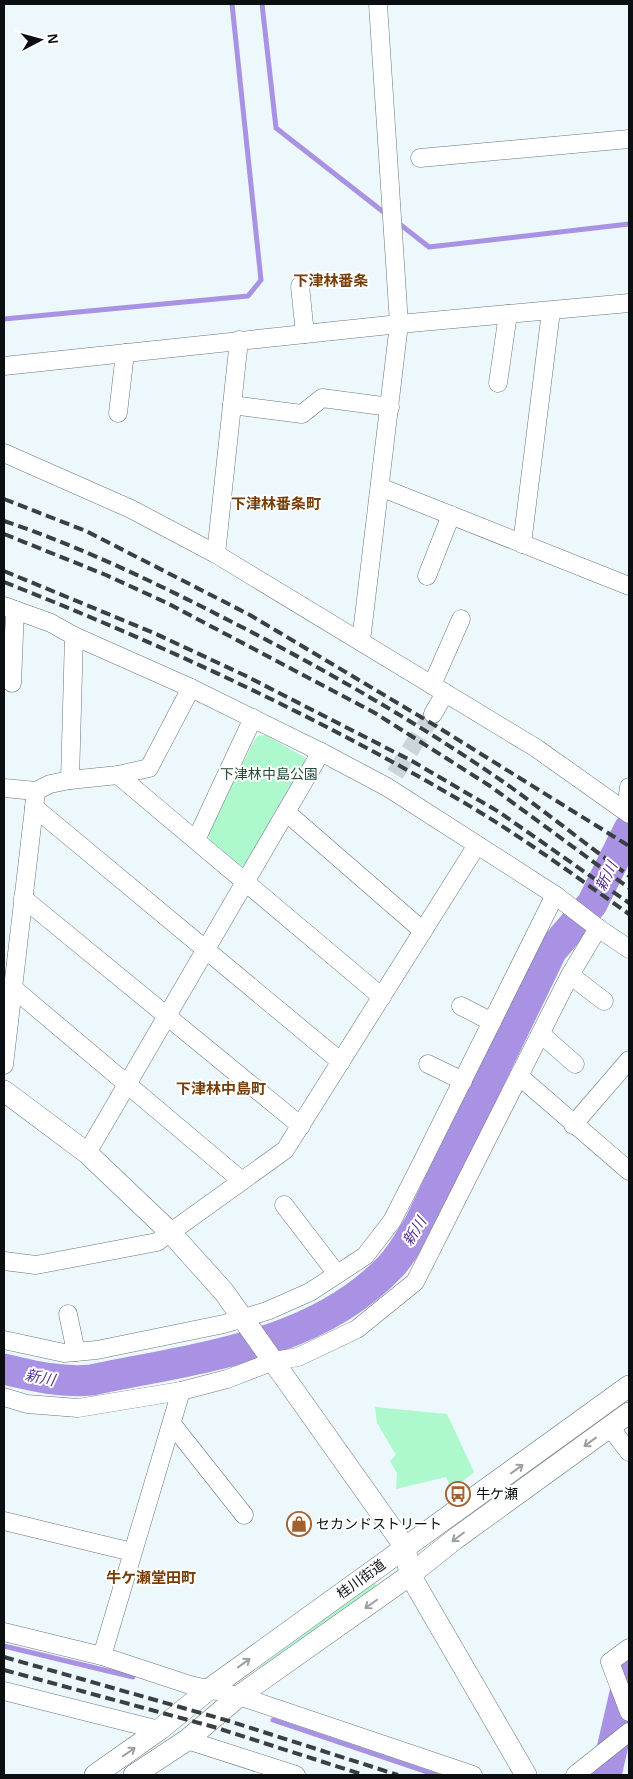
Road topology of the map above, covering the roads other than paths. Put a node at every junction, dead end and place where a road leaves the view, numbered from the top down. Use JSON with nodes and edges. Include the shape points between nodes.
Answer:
{"nodes":[{"id":1,"x":378,"y":4,"type":"edge"},
{"id":2,"x":629,"y":139,"type":"edge"},
{"id":3,"x":420,"y":158,"type":"dead end"},
{"id":4,"x":300,"y":286,"type":"dead end"},
{"id":5,"x":629,"y":303,"type":"edge"},
{"id":6,"x":552,"y":311,"type":"junction"},
{"id":7,"x":508,"y":314,"type":"junction"},
{"id":8,"x":400,"y":324,"type":"junction"},
{"id":9,"x":305,"y":334,"type":"junction"},
{"id":10,"x":239,"y":340,"type":"junction"},
{"id":11,"x":125,"y":353,"type":"junction"},
{"id":12,"x":4,"y":366,"type":"edge"},
{"id":13,"x":498,"y":383,"type":"dead end"},
{"id":14,"x":232,"y":405,"type":"junction"},
{"id":15,"x":390,"y":407,"type":"junction"},
{"id":16,"x":118,"y":413,"type":"dead end"},
{"id":17,"x":4,"y":453,"type":"edge"},
{"id":18,"x":380,"y":487,"type":"junction"},
{"id":19,"x":451,"y":515,"type":"junction"},
{"id":20,"x":522,"y":544,"type":"junction"},
{"id":21,"x":216,"y":554,"type":"junction"},
{"id":22,"x":427,"y":576,"type":"dead end"},
{"id":23,"x":629,"y":586,"type":"edge"},
{"id":24,"x":9,"y":608,"type":"edge"},
{"id":25,"x":461,"y":619,"type":"dead end"},
{"id":26,"x":74,"y":636,"type":"junction"},
{"id":27,"x":362,"y":641,"type":"junction"},
{"id":28,"x":12,"y":683,"type":"dead end"},
{"id":29,"x":192,"y":688,"type":"junction"},
{"id":30,"x":439,"y":689,"type":"junction"},
{"id":31,"x":433,"y":714,"type":"tunnel mouth"},
{"id":32,"x":253,"y":718,"type":"junction"},
{"id":33,"x":321,"y":752,"type":"junction"},
{"id":34,"x":118,"y":775,"type":"junction"},
{"id":35,"x":70,"y":780,"type":"junction"},
{"id":36,"x":629,"y":787,"type":"edge"},
{"id":37,"x":4,"y":788,"type":"edge"},
{"id":38,"x":35,"y":799,"type":"junction"},
{"id":39,"x":286,"y":812,"type":"junction"},
{"id":40,"x":628,"y":813,"type":"edge"},
{"id":41,"x":196,"y":840,"type":"junction"},
{"id":42,"x":477,"y":845,"type":"junction"},
{"id":43,"x":245,"y":882,"type":"junction"},
{"id":44,"x":555,"y":895,"type":"junction"},
{"id":45,"x":23,"y":898,"type":"junction"},
{"id":46,"x":598,"y":928,"type":"junction"},
{"id":47,"x":423,"y":931,"type":"junction"},
{"id":48,"x":629,"y":948,"type":"edge"},
{"id":49,"x":206,"y":950,"type":"junction"},
{"id":50,"x":570,"y":975,"type":"junction"},
{"id":51,"x":13,"y":988,"type":"junction"},
{"id":52,"x":382,"y":997,"type":"junction"},
{"id":53,"x":604,"y":1001,"type":"dead end"},
{"id":54,"x":461,"y":1006,"type":"dead end"},
{"id":55,"x":167,"y":1016,"type":"junction"},
{"id":56,"x":492,"y":1022,"type":"junction"},
{"id":57,"x":541,"y":1034,"type":"junction"},
{"id":58,"x":629,"y":1060,"type":"edge"},
{"id":59,"x":341,"y":1062,"type":"junction"},
{"id":60,"x":428,"y":1064,"type":"dead end"},
{"id":61,"x":575,"y":1064,"type":"dead end"},
{"id":62,"x":4,"y":1065,"type":"edge"},
{"id":63,"x":519,"y":1076,"type":"junction"},
{"id":64,"x":463,"y":1081,"type":"junction"},
{"id":65,"x":127,"y":1084,"type":"junction"},
{"id":66,"x":4,"y":1091,"type":"edge"},
{"id":67,"x":573,"y":1125,"type":"junction"},
{"id":68,"x":301,"y":1126,"type":"junction"},
{"id":69,"x":87,"y":1153,"type":"junction"},
{"id":70,"x":628,"y":1168,"type":"edge"},
{"id":71,"x":242,"y":1182,"type":"junction"},
{"id":72,"x":284,"y":1205,"type":"dead end"},
{"id":73,"x":171,"y":1234,"type":"junction"},
{"id":74,"x":4,"y":1261,"type":"edge"},
{"id":75,"x":337,"y":1274,"type":"junction"},
{"id":76,"x":68,"y":1314,"type":"dead end"},
{"id":77,"x":247,"y":1324,"type":"junction"},
{"id":78,"x":4,"y":1340,"type":"edge"},
{"id":79,"x":76,"y":1352,"type":"junction"},
{"id":80,"x":271,"y":1357,"type":"junction"},
{"id":81,"x":629,"y":1386,"type":"edge"},
{"id":82,"x":181,"y":1391,"type":"junction"},
{"id":83,"x":4,"y":1397,"type":"edge"},
{"id":84,"x":629,"y":1413,"type":"edge"},
{"id":85,"x":172,"y":1424,"type":"junction"},
{"id":86,"x":610,"y":1427,"type":"junction"},
{"id":87,"x":629,"y":1452,"type":"edge"},
{"id":88,"x":244,"y":1515,"type":"dead end"},
{"id":89,"x":4,"y":1521,"type":"edge"},
{"id":90,"x":405,"y":1547,"type":"junction"},
{"id":91,"x":132,"y":1552,"type":"junction"},
{"id":92,"x":410,"y":1575,"type":"junction"},
{"id":93,"x":4,"y":1632,"type":"edge"},
{"id":94,"x":629,"y":1648,"type":"edge"},
{"id":95,"x":102,"y":1656,"type":"junction"},
{"id":96,"x":208,"y":1690,"type":"junction"},
{"id":97,"x":4,"y":1691,"type":"edge"},
{"id":98,"x":239,"y":1696,"type":"junction"},
{"id":99,"x":629,"y":1712,"type":"edge"},
{"id":100,"x":159,"y":1730,"type":"junction"},
{"id":101,"x":629,"y":1732,"type":"edge"},
{"id":102,"x":187,"y":1740,"type":"junction"},
{"id":103,"x":147,"y":1771,"type":"edge"},
{"id":104,"x":95,"y":1775,"type":"edge"},
{"id":105,"x":296,"y":1775,"type":"edge"},
{"id":106,"x":473,"y":1775,"type":"edge"},
{"id":107,"x":526,"y":1775,"type":"edge"},
{"id":108,"x":575,"y":1775,"type":"edge"}],
"edges":[{"from":1,"to":8,"type":"street"},
{"from":2,"to":3,"type":"street"},
{"from":4,"to":9,"type":"street"},
{"from":5,"to":6,"type":"street"},
{"from":6,"to":7,"type":"street"},
{"from":6,"to":20,"type":"street"},
{"from":7,"to":8,"type":"street"},
{"from":7,"to":13,"type":"street"},
{"from":8,"to":9,"type":"street"},
{"from":8,"to":15,"type":"street"},
{"from":9,"to":10,"type":"street"},
{"from":10,"to":11,"type":"street"},
{"from":10,"to":14,"type":"street"},
{"from":11,"to":12,"type":"street"},
{"from":11,"to":16,"type":"street"},
{"from":14,"to":15,"type":"street","via":[[302,414],[322,398]]},
{"from":14,"to":21,"type":"street"},
{"from":15,"to":18,"type":"street"},
{"from":17,"to":21,"type":"street","via":[[130,509]]},
{"from":18,"to":19,"type":"street"},
{"from":18,"to":27,"type":"street"},
{"from":19,"to":20,"type":"street"},
{"from":19,"to":22,"type":"street"},
{"from":20,"to":23,"type":"street"},
{"from":21,"to":27,"type":"street"},
{"from":24,"to":26,"type":"street","via":[[51,623]]},
{"from":24,"to":28,"type":"street"},
{"from":25,"to":30,"type":"street"},
{"from":26,"to":29,"type":"street"},
{"from":26,"to":35,"type":"street"},
{"from":27,"to":30,"type":"street"},
{"from":29,"to":32,"type":"street"},
{"from":29,"to":34,"type":"street","via":[[149,768]]},
{"from":30,"to":31,"type":"street"},
{"from":30,"to":40,"type":"street","via":[[536,748]]},
{"from":32,"to":33,"type":"street"},
{"from":32,"to":41,"type":"street"},
{"from":33,"to":39,"type":"street"},
{"from":33,"to":42,"type":"street","via":[[391,781]]},
{"from":34,"to":35,"type":"street"},
{"from":34,"to":41,"type":"street"},
{"from":35,"to":38,"type":"street","via":[[50,784]]},
{"from":36,"to":40,"type":"street"},
{"from":37,"to":38,"type":"street"},
{"from":38,"to":45,"type":"street"},
{"from":38,"to":49,"type":"street"},
{"from":39,"to":43,"type":"street"},
{"from":39,"to":47,"type":"street"},
{"from":41,"to":43,"type":"street"},
{"from":42,"to":44,"type":"street"},
{"from":42,"to":47,"type":"street"},
{"from":43,"to":49,"type":"street"},
{"from":43,"to":52,"type":"street"},
{"from":44,"to":46,"type":"street"},
{"from":44,"to":56,"type":"street"},
{"from":45,"to":51,"type":"street"},
{"from":45,"to":55,"type":"street"},
{"from":46,"to":48,"type":"street"},
{"from":46,"to":50,"type":"street"},
{"from":47,"to":52,"type":"street"},
{"from":49,"to":55,"type":"street"},
{"from":49,"to":59,"type":"street"},
{"from":50,"to":53,"type":"street"},
{"from":50,"to":57,"type":"street"},
{"from":51,"to":62,"type":"street"},
{"from":51,"to":65,"type":"street"},
{"from":52,"to":59,"type":"street"},
{"from":54,"to":56,"type":"street"},
{"from":55,"to":65,"type":"street"},
{"from":55,"to":68,"type":"street"},
{"from":56,"to":64,"type":"street"},
{"from":57,"to":61,"type":"street"},
{"from":57,"to":63,"type":"street"},
{"from":58,"to":67,"type":"street"},
{"from":59,"to":68,"type":"street"},
{"from":60,"to":64,"type":"street"},
{"from":63,"to":67,"type":"street"},
{"from":63,"to":80,"type":"street","via":[[415,1282],[357,1329],[298,1356]]},
{"from":64,"to":75,"type":"street","via":[[392,1221],[365,1256]]},
{"from":65,"to":69,"type":"street"},
{"from":65,"to":71,"type":"street"},
{"from":66,"to":69,"type":"street"},
{"from":67,"to":70,"type":"street"},
{"from":68,"to":71,"type":"street","via":[[285,1150]]},
{"from":69,"to":73,"type":"street"},
{"from":71,"to":73,"type":"street"},
{"from":72,"to":75,"type":"street"},
{"from":73,"to":74,"type":"street","via":[[158,1242],[36,1266]]},
{"from":73,"to":77,"type":"street","via":[[224,1292]]},
{"from":75,"to":77,"type":"street","via":[[310,1292]]},
{"from":76,"to":79,"type":"street"},
{"from":77,"to":79,"type":"street"},
{"from":77,"to":80,"type":"street"},
{"from":78,"to":79,"type":"street","via":[[64,1353]]},
{"from":80,"to":82,"type":"street","via":[[227,1379]]},
{"from":80,"to":90,"type":"street"},
{"from":90,"to":81,"type":"street","name":"桂川街道","one_way":true},
{"from":82,"to":83,"type":"street","via":[[78,1408],[27,1404]]},
{"from":82,"to":85,"type":"street"},
{"from":84,"to":86,"type":"street","name":"桂川街道"},
{"from":85,"to":88,"type":"street"},
{"from":85,"to":91,"type":"street"},
{"from":86,"to":87,"type":"street"},
{"from":86,"to":92,"type":"street","name":"桂川街道","one_way":true},
{"from":89,"to":91,"type":"street"},
{"from":90,"to":92,"type":"street"},
{"from":96,"to":90,"type":"street","name":"桂川街道","one_way":true},
{"from":91,"to":95,"type":"street"},
{"from":92,"to":98,"type":"street","name":"桂川街道","one_way":true},
{"from":92,"to":107,"type":"street"},
{"from":93,"to":95,"type":"street"},
{"from":94,"to":99,"type":"street","via":[[610,1662]]},
{"from":95,"to":96,"type":"street"},
{"from":96,"to":98,"type":"street"},
{"from":96,"to":100,"type":"street","name":"桂川街道"},
{"from":97,"to":100,"type":"street"},
{"from":98,"to":102,"type":"street","name":"桂川街道"},
{"from":98,"to":106,"type":"street"},
{"from":104,"to":100,"type":"street","name":"桂川街道","one_way":true},
{"from":101,"to":108,"type":"street"},
{"from":102,"to":103,"type":"street","name":"桂川街道"},
{"from":102,"to":105,"type":"street"}]}
